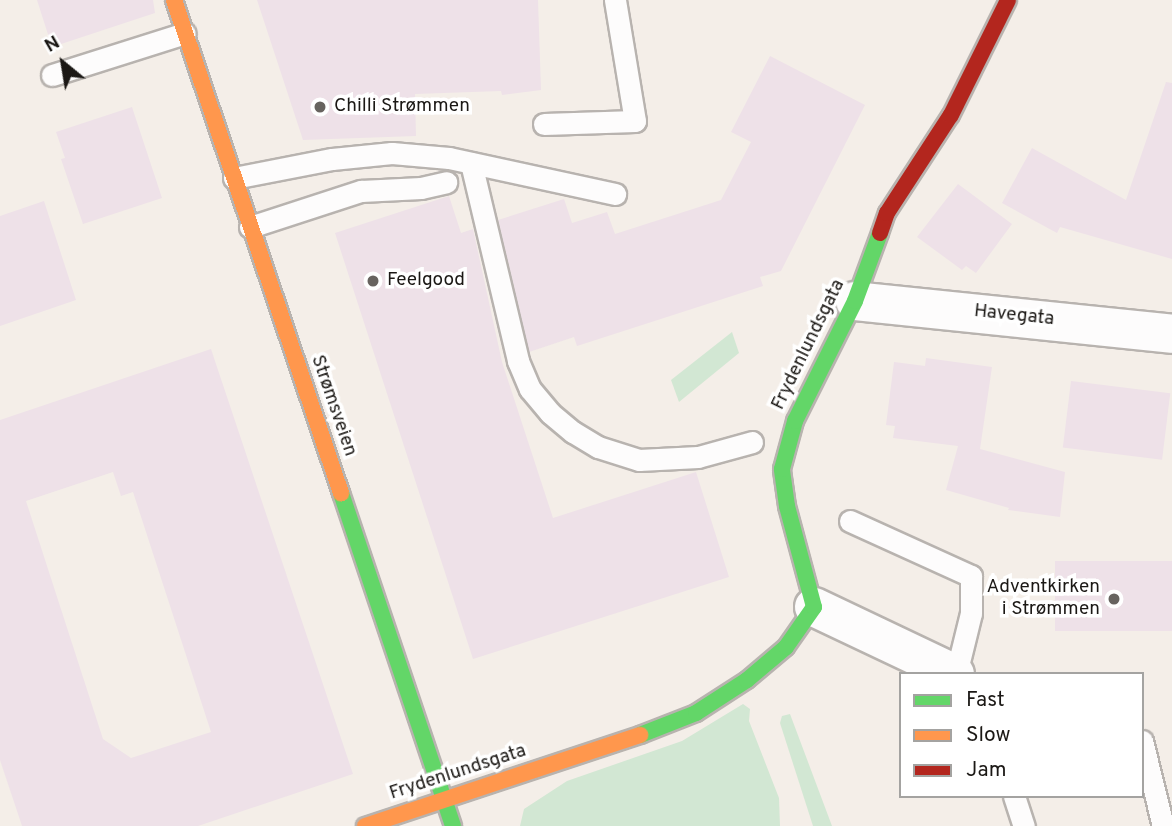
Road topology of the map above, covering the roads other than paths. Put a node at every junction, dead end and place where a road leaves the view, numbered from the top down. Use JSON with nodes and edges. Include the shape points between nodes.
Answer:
{"nodes":[{"id":1,"x":174,"y":0,"type":"edge"},
{"id":2,"x":615,"y":0,"type":"edge"},
{"id":3,"x":1008,"y":0,"type":"edge"},
{"id":4,"x":185,"y":33,"type":"junction"},
{"id":5,"x":52,"y":75,"type":"dead end"},
{"id":6,"x":544,"y":124,"type":"dead end"},
{"id":7,"x":471,"y":163,"type":"junction"},
{"id":8,"x":234,"y":178,"type":"junction"},
{"id":9,"x":446,"y":182,"type":"dead end"},
{"id":10,"x":615,"y":194,"type":"dead end"},
{"id":11,"x":250,"y":227,"type":"junction"},
{"id":12,"x":855,"y":302,"type":"junction"},
{"id":13,"x":1172,"y":334,"type":"edge"},
{"id":14,"x":752,"y":442,"type":"dead end"},
{"id":15,"x":850,"y":522,"type":"dead end"},
{"id":16,"x":814,"y":607,"type":"junction"},
{"id":17,"x":952,"y":672,"type":"edge"},
{"id":18,"x":956,"y":672,"type":"edge"},
{"id":19,"x":1144,"y":749,"type":"edge"},
{"id":20,"x":1015,"y":798,"type":"edge"},
{"id":21,"x":444,"y":800,"type":"junction"},
{"id":22,"x":365,"y":826,"type":"edge"},
{"id":23,"x":453,"y":826,"type":"edge"},
{"id":24,"x":1024,"y":826,"type":"edge"},
{"id":25,"x":1163,"y":826,"type":"edge"}],
"edges":[{"from":1,"to":4,"type":"street","name":"Strømsveien"},
{"from":2,"to":6,"type":"lane","via":[[635,121]]},
{"from":3,"to":12,"type":"street","name":"Frydenlundsgata","via":[[951,115],[887,213]]},
{"from":4,"to":5,"type":"lane"},
{"from":4,"to":8,"type":"street","name":"Strømsveien"},
{"from":7,"to":8,"type":"lane","via":[[392,153]]},
{"from":7,"to":10,"type":"lane"},
{"from":7,"to":14,"type":"lane","via":[[518,361],[530,389],[550,413],[598,447],[639,460],[698,457]]},
{"from":8,"to":11,"type":"street","name":"Strømsveien"},
{"from":9,"to":11,"type":"lane","via":[[361,191]]},
{"from":11,"to":21,"type":"street","name":"Strømsveien"},
{"from":12,"to":13,"type":"street","name":"Havegata"},
{"from":12,"to":16,"type":"street","name":"Frydenlundsgata","via":[[794,421],[782,469]]},
{"from":15,"to":18,"type":"lane","via":[[971,576],[971,613]]},
{"from":16,"to":17,"type":"street"},
{"from":16,"to":21,"type":"street","name":"Frydenlundsgata","via":[[786,647],[747,680],[696,713]]},
{"from":19,"to":25,"type":"lane"},
{"from":20,"to":24,"type":"lane"},
{"from":21,"to":22,"type":"street","name":"Frydenlundsgata"},
{"from":21,"to":23,"type":"street","name":"Strømsveien"}]}
